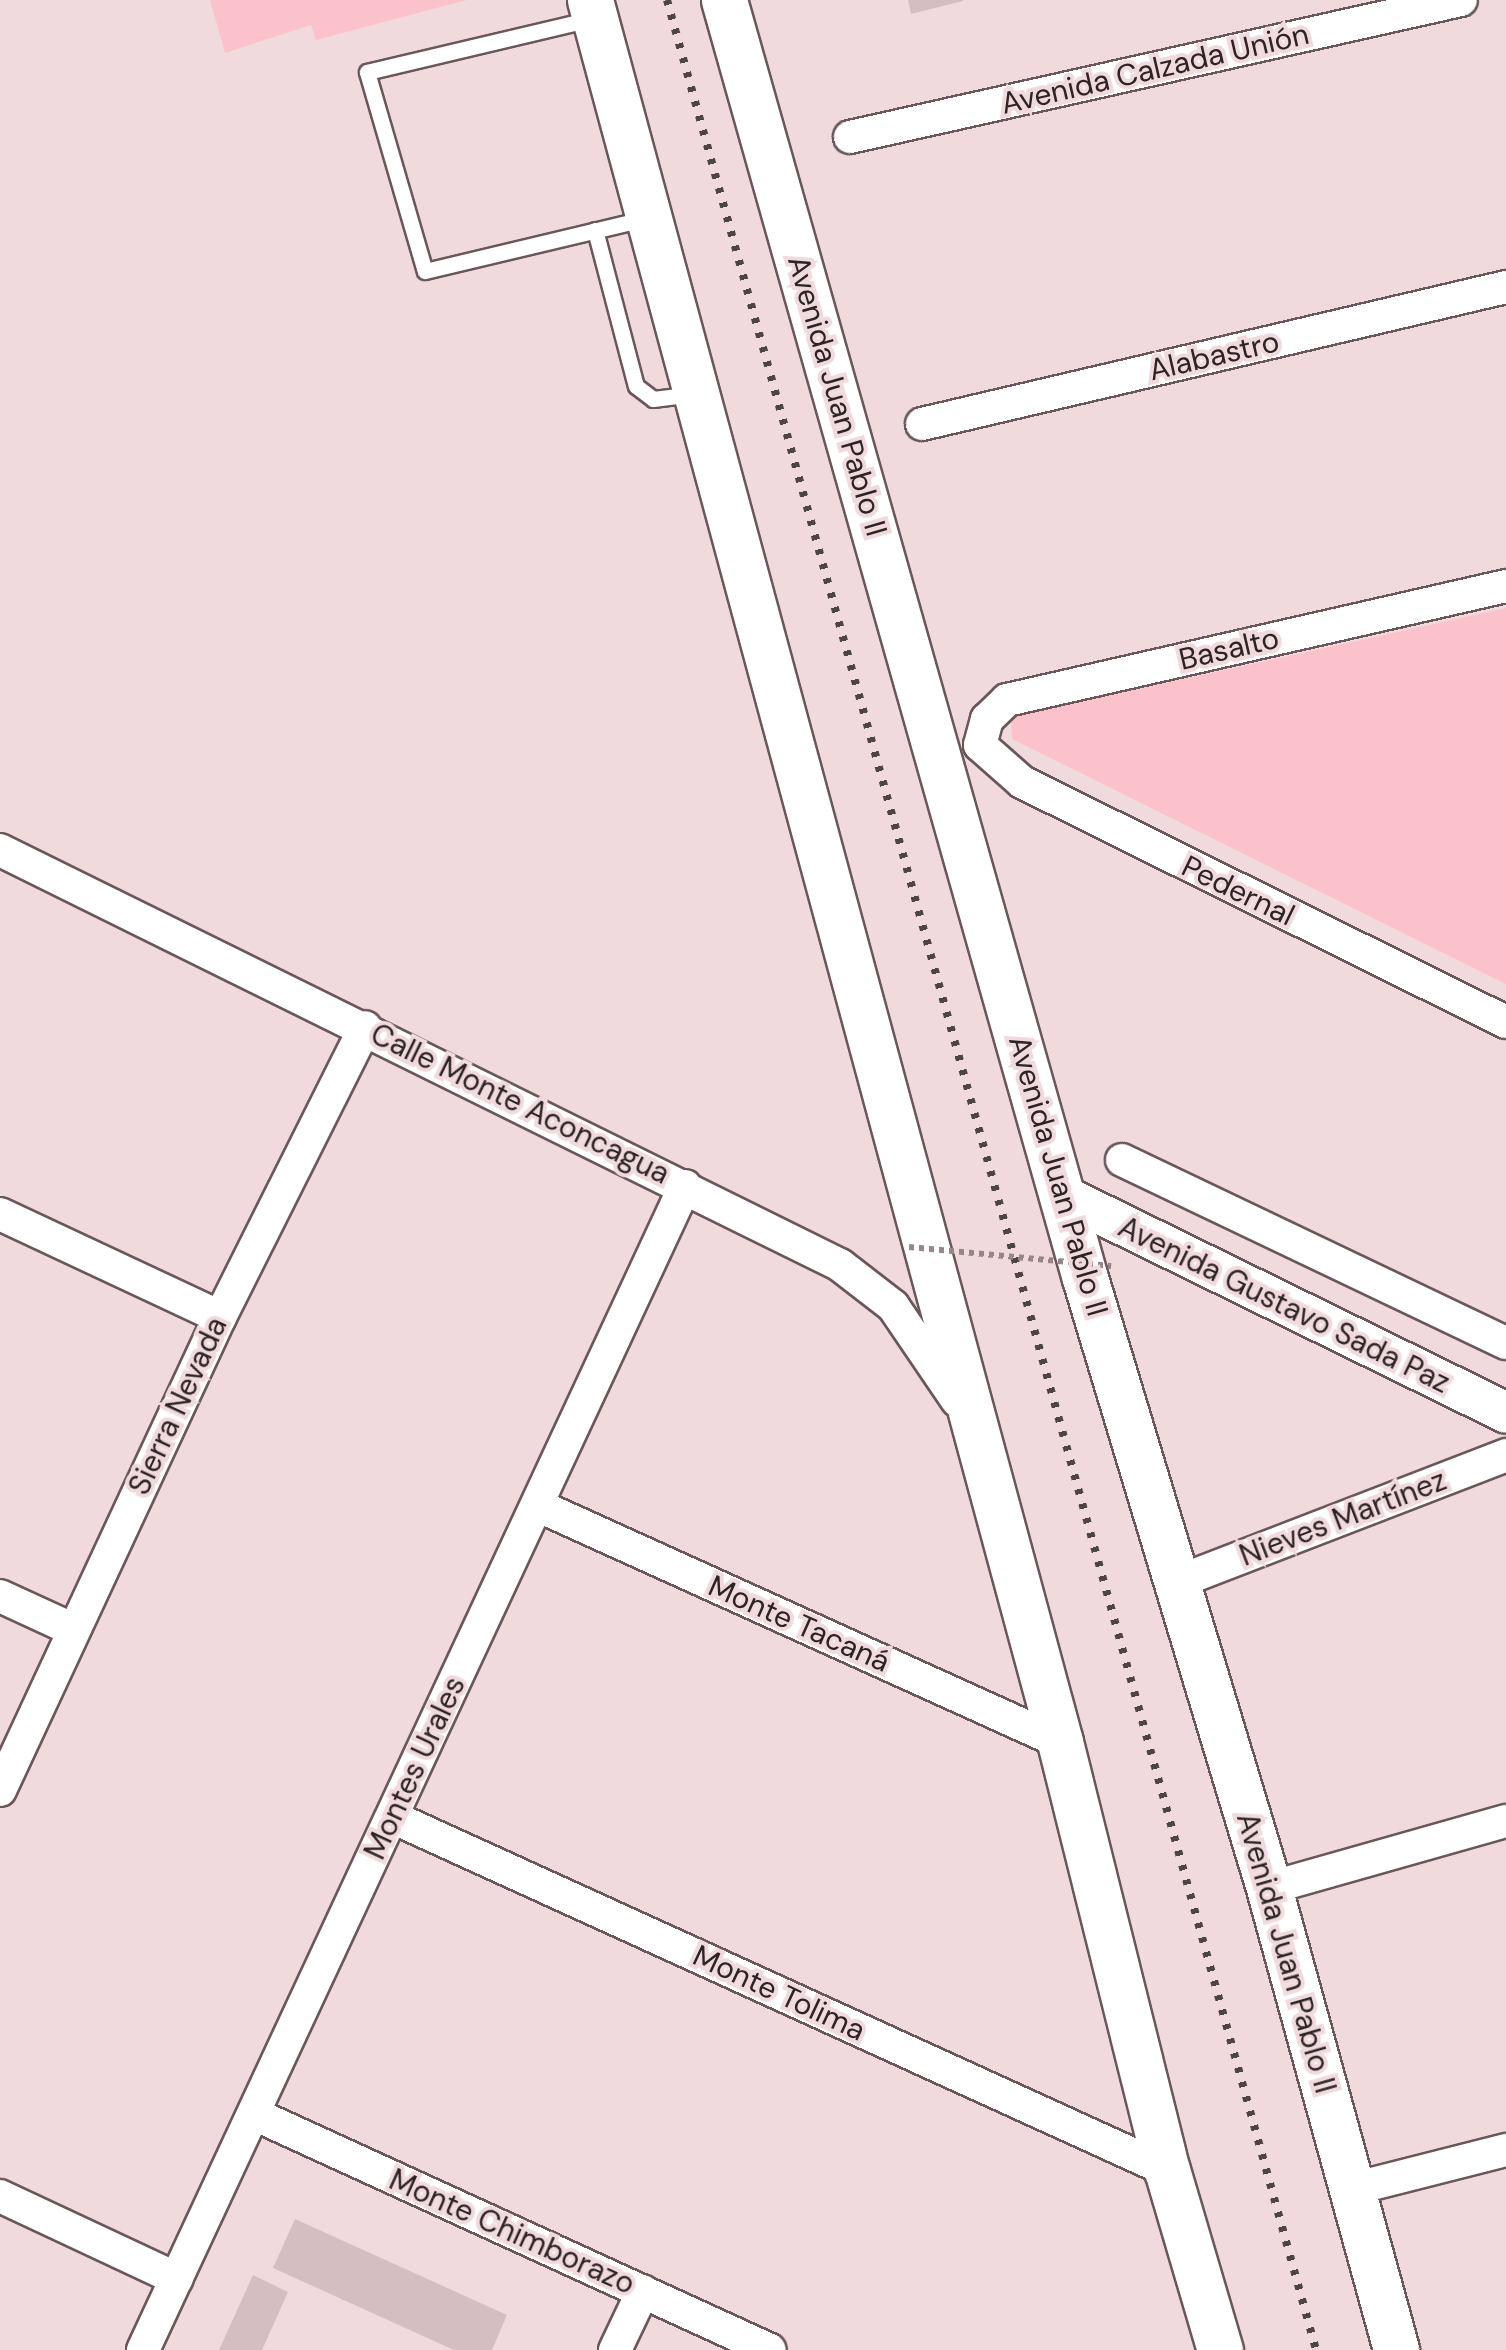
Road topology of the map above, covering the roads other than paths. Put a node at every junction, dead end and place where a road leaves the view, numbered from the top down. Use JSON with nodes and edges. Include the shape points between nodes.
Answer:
{"nodes":[{"id":1,"x":724,"y":0,"type":"edge"},
{"id":2,"x":1461,"y":0,"type":"edge"},
{"id":3,"x":592,"y":9,"type":"edge"},
{"id":4,"x":850,"y":138,"type":"dead end"},
{"id":5,"x":649,"y":218,"type":"junction"},
{"id":6,"x":595,"y":230,"type":"junction"},
{"id":7,"x":1506,"y":287,"type":"edge"},
{"id":8,"x":696,"y":393,"type":"junction"},
{"id":9,"x":922,"y":424,"type":"dead end"},
{"id":10,"x":1506,"y":586,"type":"edge"},
{"id":11,"x":980,"y":746,"type":"joint"},
{"id":12,"x":0,"y":850,"type":"edge"},
{"id":13,"x":1506,"y":1022,"type":"edge"},
{"id":14,"x":365,"y":1026,"type":"junction"},
{"id":15,"x":1122,"y":1160,"type":"dead end"},
{"id":16,"x":685,"y":1186,"type":"junction"},
{"id":17,"x":1064,"y":1196,"type":"junction"},
{"id":18,"x":0,"y":1214,"type":"edge"},
{"id":19,"x":220,"y":1317,"type":"junction"},
{"id":20,"x":1506,"y":1343,"type":"edge"},
{"id":21,"x":1506,"y":1413,"type":"edge"},
{"id":22,"x":978,"y":1433,"type":"junction"},
{"id":23,"x":1506,"y":1455,"type":"edge"},
{"id":24,"x":538,"y":1506,"type":"junction"},
{"id":25,"x":1180,"y":1581,"type":"junction"},
{"id":26,"x":0,"y":1596,"type":"edge"},
{"id":27,"x":74,"y":1630,"type":"junction"},
{"id":28,"x":1060,"y":1742,"type":"junction"},
{"id":29,"x":0,"y":1790,"type":"edge"},
{"id":30,"x":392,"y":1817,"type":"junction"},
{"id":31,"x":1506,"y":1821,"type":"edge"},
{"id":32,"x":1269,"y":1888,"type":"junction"},
{"id":33,"x":254,"y":2114,"type":"junction"},
{"id":34,"x":1506,"y":2150,"type":"edge"},
{"id":35,"x":1167,"y":2170,"type":"junction"},
{"id":36,"x":1352,"y":2189,"type":"junction"},
{"id":37,"x":0,"y":2196,"type":"edge"},
{"id":38,"x":176,"y":2279,"type":"junction"},
{"id":39,"x":642,"y":2291,"type":"junction"},
{"id":40,"x":142,"y":2350,"type":"edge"},
{"id":41,"x":615,"y":2350,"type":"edge"},
{"id":42,"x":770,"y":2350,"type":"edge"},
{"id":43,"x":1220,"y":2350,"type":"edge"},
{"id":44,"x":1396,"y":2350,"type":"edge"}],
"edges":[{"from":1,"to":17,"type":"main road","name":"Avenida Juan Pablo II"},
{"from":2,"to":4,"type":"street","name":"Avenida Calzada Unión"},
{"from":3,"to":5,"type":"main road"},
{"from":3,"to":6,"type":"lane","via":[[367,72],[425,271]]},
{"from":5,"to":6,"type":"lane"},
{"from":5,"to":8,"type":"main road"},
{"from":6,"to":8,"type":"lane","via":[[636,386],[653,399]]},
{"from":7,"to":9,"type":"street","name":"Alabastro"},
{"from":8,"to":22,"type":"main road"},
{"from":10,"to":11,"type":"street","name":"Basalto","via":[[1007,700],[987,718]]},
{"from":11,"to":13,"type":"street","name":"Pedernal","via":[[1022,782]]},
{"from":12,"to":14,"type":"street","name":"Calle Monte Aconcagua"},
{"from":14,"to":16,"type":"street","name":"Calle Monte Aconcagua"},
{"from":14,"to":19,"type":"street","name":"Sierra Nevada"},
{"from":15,"to":20,"type":"street","name":"Avenida Gustavo Sada Paz"},
{"from":16,"to":22,"type":"street","name":"Calle Monte Aconcagua","via":[[780,1231],[870,1286],[924,1347]]},
{"from":16,"to":24,"type":"street","name":"Montes Urales"},
{"from":17,"to":21,"type":"street","name":"Avenida Gustavo Sada Paz"},
{"from":17,"to":25,"type":"main road","name":"Avenida Juan Pablo II"},
{"from":18,"to":19,"type":"street"},
{"from":19,"to":27,"type":"street","name":"Sierra Nevada"},
{"from":22,"to":28,"type":"main road"},
{"from":23,"to":25,"type":"street","name":"Nieves Martínez"},
{"from":24,"to":28,"type":"street","name":"Monte Tacaná"},
{"from":24,"to":30,"type":"street","name":"Montes Urales"},
{"from":25,"to":32,"type":"main road","name":"Avenida Juan Pablo II"},
{"from":26,"to":27,"type":"street"},
{"from":27,"to":29,"type":"street","name":"Sierra Nevada"},
{"from":28,"to":35,"type":"main road"},
{"from":30,"to":33,"type":"street","name":"Montes Urales"},
{"from":30,"to":35,"type":"street","name":"Monte Tolima"},
{"from":31,"to":32,"type":"street"},
{"from":32,"to":36,"type":"main road","name":"Avenida Juan Pablo II"},
{"from":33,"to":38,"type":"street","name":"Montes Urales"},
{"from":33,"to":39,"type":"street","name":"Monte Chimborazo"},
{"from":34,"to":36,"type":"street"},
{"from":35,"to":43,"type":"main road"},
{"from":36,"to":44,"type":"main road","name":"Avenida Juan Pablo II"},
{"from":37,"to":38,"type":"street"},
{"from":38,"to":40,"type":"street","name":"Montes Urales"},
{"from":39,"to":41,"type":"street"},
{"from":39,"to":42,"type":"street","name":"Monte Chimborazo"}]}
